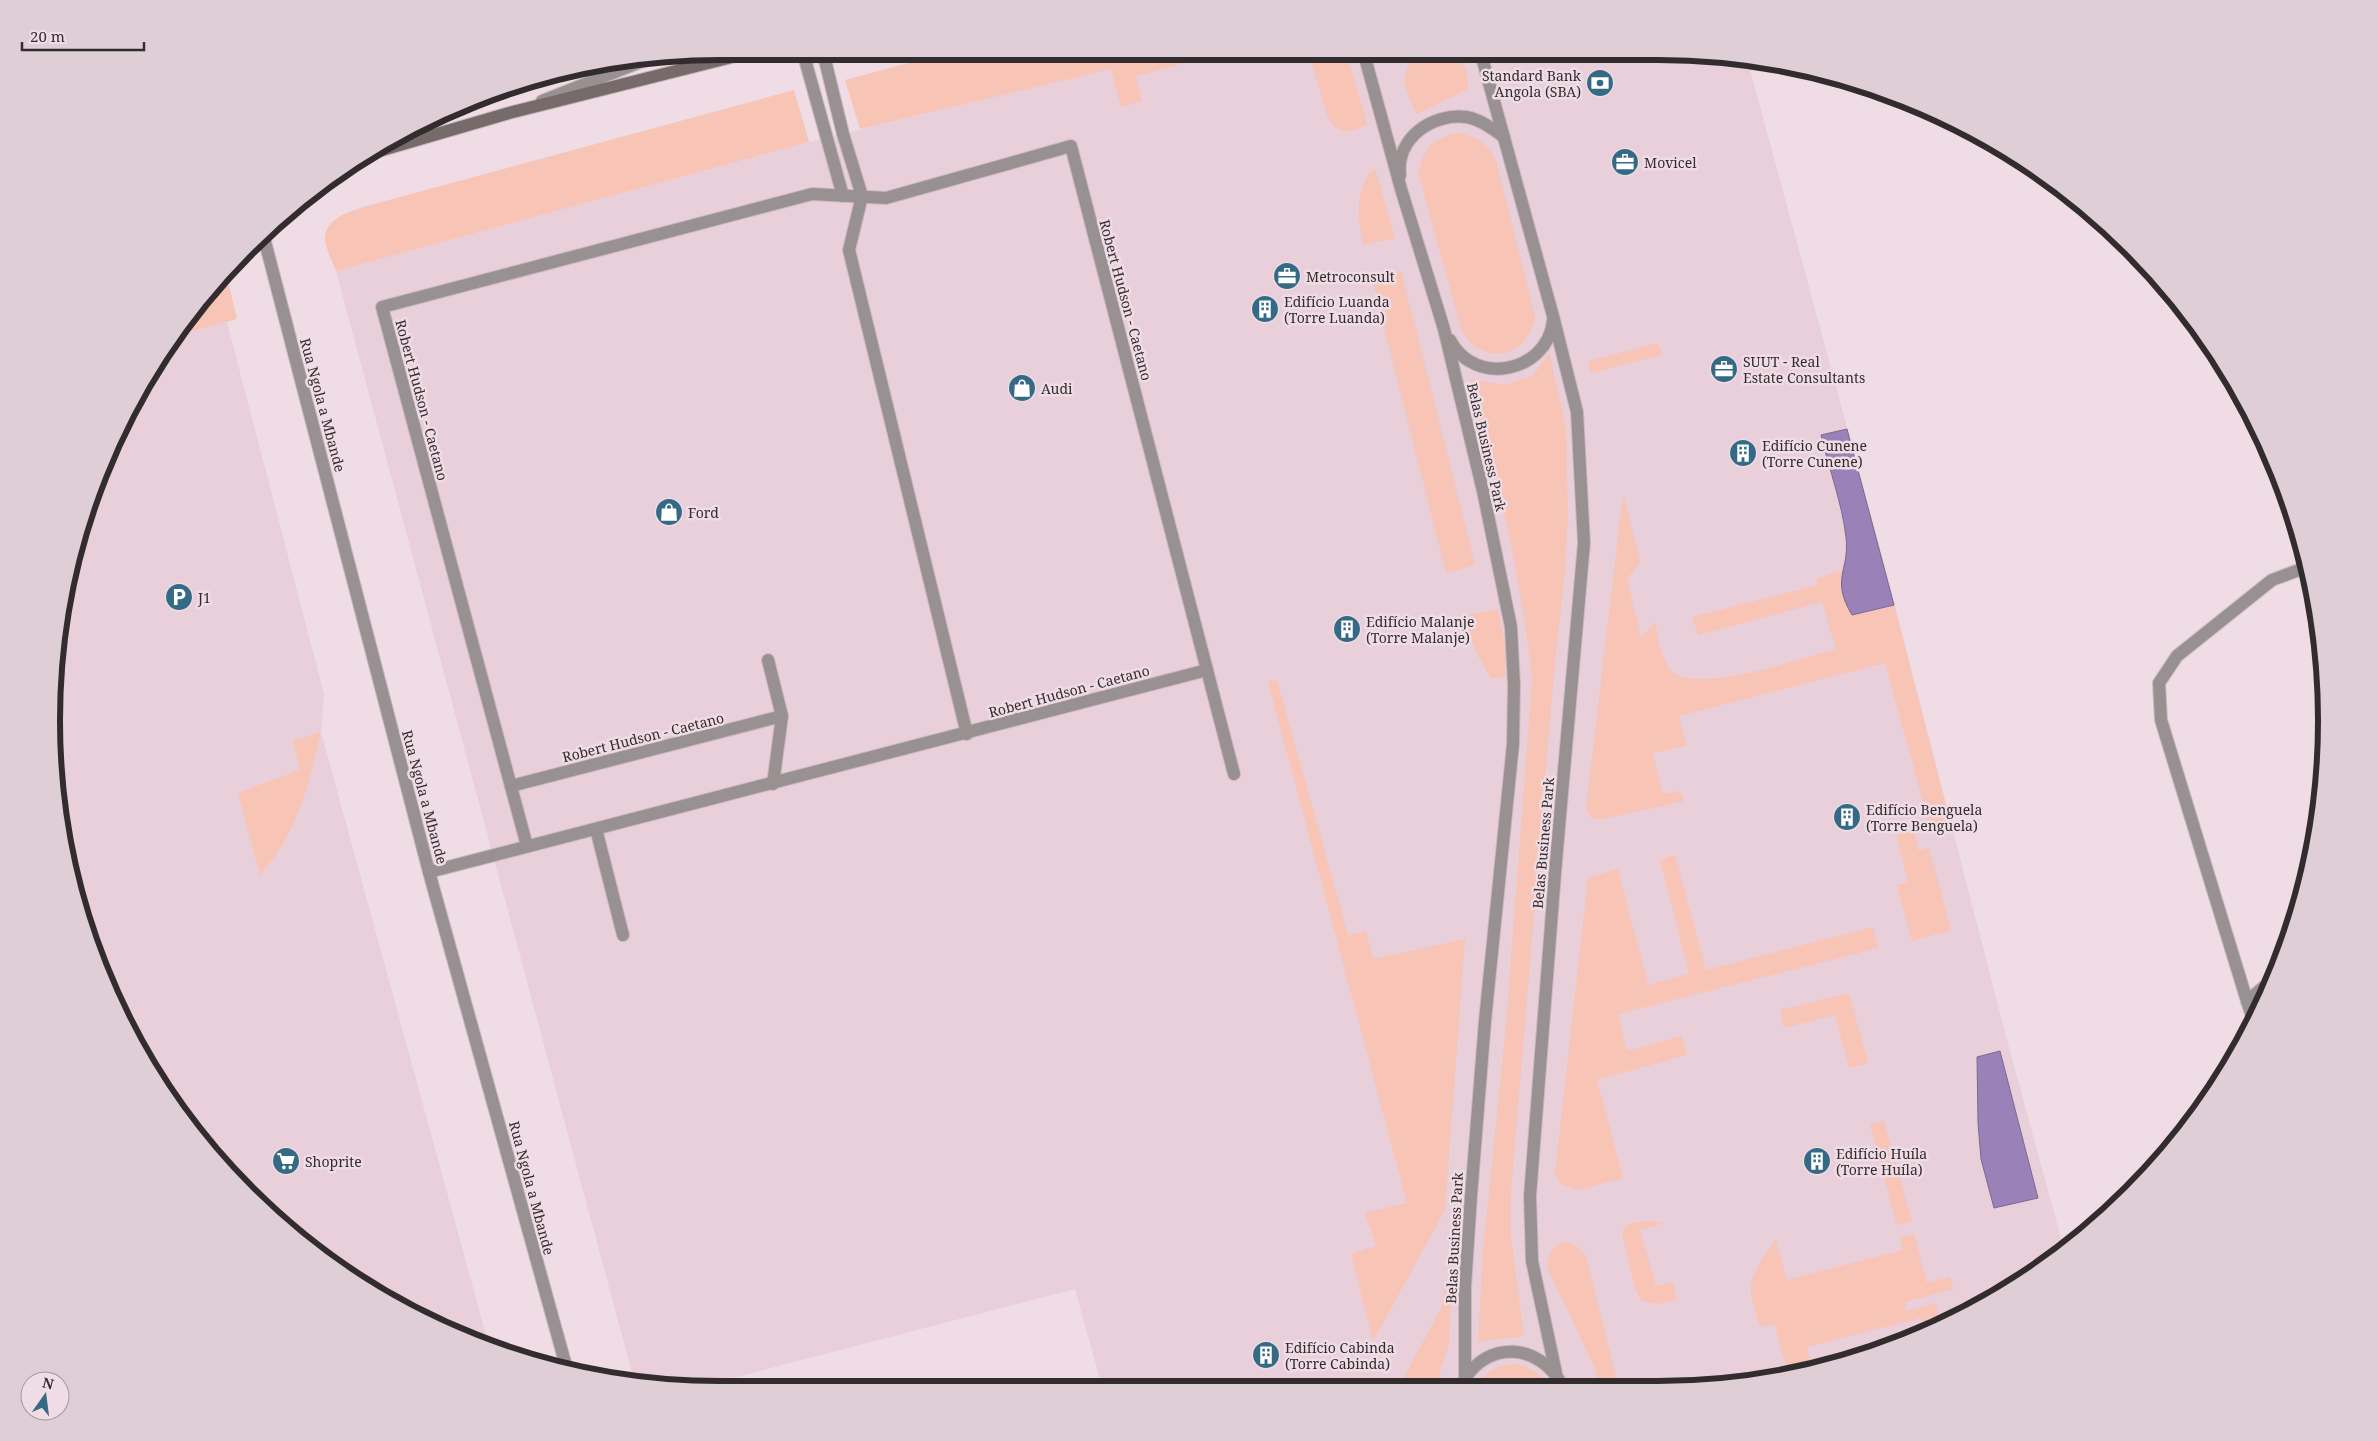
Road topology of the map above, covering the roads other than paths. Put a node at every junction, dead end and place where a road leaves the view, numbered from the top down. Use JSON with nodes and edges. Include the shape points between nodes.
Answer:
{"nodes":[{"id":1,"x":720,"y":60,"type":"edge"},
{"id":2,"x":805,"y":60,"type":"edge"},
{"id":3,"x":825,"y":60,"type":"edge"},
{"id":4,"x":1366,"y":60,"type":"edge"},
{"id":5,"x":1483,"y":60,"type":"edge"},
{"id":6,"x":627,"y":67,"type":"edge"},
{"id":7,"x":509,"y":113,"type":"junction"},
{"id":8,"x":1504,"y":137,"type":"junction"},
{"id":9,"x":391,"y":147,"type":"edge"},
{"id":10,"x":1401,"y":189,"type":"junction"},
{"id":11,"x":843,"y":196,"type":"junction"},
{"id":12,"x":862,"y":196,"type":"junction"},
{"id":13,"x":265,"y":242,"type":"edge"},
{"id":14,"x":1553,"y":316,"type":"junction"},
{"id":15,"x":1444,"y":329,"type":"junction"},
{"id":16,"x":2300,"y":570,"type":"edge"},
{"id":17,"x":768,"y":660,"type":"dead end"},
{"id":18,"x":1207,"y":670,"type":"junction"},
{"id":19,"x":782,"y":716,"type":"junction"},
{"id":20,"x":967,"y":734,"type":"junction"},
{"id":21,"x":1234,"y":774,"type":"dead end"},
{"id":22,"x":773,"y":784,"type":"junction"},
{"id":23,"x":511,"y":786,"type":"junction"},
{"id":24,"x":596,"y":829,"type":"junction"},
{"id":25,"x":527,"y":846,"type":"junction"},
{"id":26,"x":429,"y":872,"type":"junction"},
{"id":27,"x":623,"y":936,"type":"dead end"},
{"id":28,"x":2260,"y":990,"type":"edge"},
{"id":29,"x":2247,"y":1001,"type":"junction"},
{"id":30,"x":2251,"y":1012,"type":"edge"},
{"id":31,"x":565,"y":1362,"type":"edge"},
{"id":32,"x":1559,"y":1379,"type":"edge"},
{"id":33,"x":1463,"y":1381,"type":"edge"},
{"id":34,"x":1464,"y":1381,"type":"edge"}],
"edges":[{"from":1,"to":7,"type":"main road"},
{"from":2,"to":11,"type":"street"},
{"from":3,"to":12,"type":"street"},
{"from":4,"to":10,"type":"street","name":"Belas Business Park"},
{"from":5,"to":8,"type":"street","name":"Belas Business Park"},
{"from":6,"to":7,"type":"street"},
{"from":7,"to":9,"type":"main road"},
{"from":8,"to":10,"type":"street","name":"Belas Business Park","via":[[1468,117],[1448,117],[1429,122],[1414,134],[1403,150],[1399,170]]},
{"from":8,"to":14,"type":"street","name":"Belas Business Park"},
{"from":10,"to":15,"type":"street","name":"Belas Business Park"},
{"from":11,"to":12,"type":"street","name":"Robert Hudson - Caetano"},
{"from":11,"to":23,"type":"street","name":"Robert Hudson - Caetano","via":[[812,194],[382,307]]},
{"from":12,"to":18,"type":"street","name":"Robert Hudson - Caetano","via":[[886,198],[1071,146]]},
{"from":12,"to":20,"type":"street","via":[[848,250]]},
{"from":13,"to":26,"type":"street","name":"Rua Ngola a Mbande"},
{"from":14,"to":15,"type":"street","name":"Belas Business Park","via":[[1551,335],[1540,352],[1525,363],[1506,369],[1486,368],[1468,361],[1454,347]]},
{"from":14,"to":32,"type":"street","name":"Belas Business Park","via":[[1577,412],[1584,543],[1530,1196],[1532,1261]]},
{"from":15,"to":33,"type":"street","name":"Belas Business Park","via":[[1483,491],[1511,627],[1514,686],[1513,744],[1471,1196]]},
{"from":16,"to":29,"type":"street","via":[[2272,580],[2177,656],[2159,683],[2161,720]]},
{"from":17,"to":19,"type":"street"},
{"from":18,"to":20,"type":"street","name":"Robert Hudson - Caetano"},
{"from":18,"to":21,"type":"street","name":"Robert Hudson - Caetano"},
{"from":19,"to":22,"type":"street"},
{"from":19,"to":23,"type":"street","name":"Robert Hudson - Caetano"},
{"from":20,"to":22,"type":"street","name":"Robert Hudson - Caetano"},
{"from":22,"to":24,"type":"street","name":"Robert Hudson - Caetano"},
{"from":23,"to":25,"type":"street","name":"Robert Hudson - Caetano"},
{"from":24,"to":25,"type":"street","name":"Robert Hudson - Caetano"},
{"from":24,"to":27,"type":"street"},
{"from":25,"to":26,"type":"street","name":"Robert Hudson - Caetano"},
{"from":26,"to":31,"type":"street","name":"Rua Ngola a Mbande"},
{"from":28,"to":29,"type":"street"},
{"from":29,"to":30,"type":"street"},
{"from":32,"to":34,"type":"street","name":"Belas Business Park","via":[[1540,1359],[1509,1351],[1478,1363]]}]}
